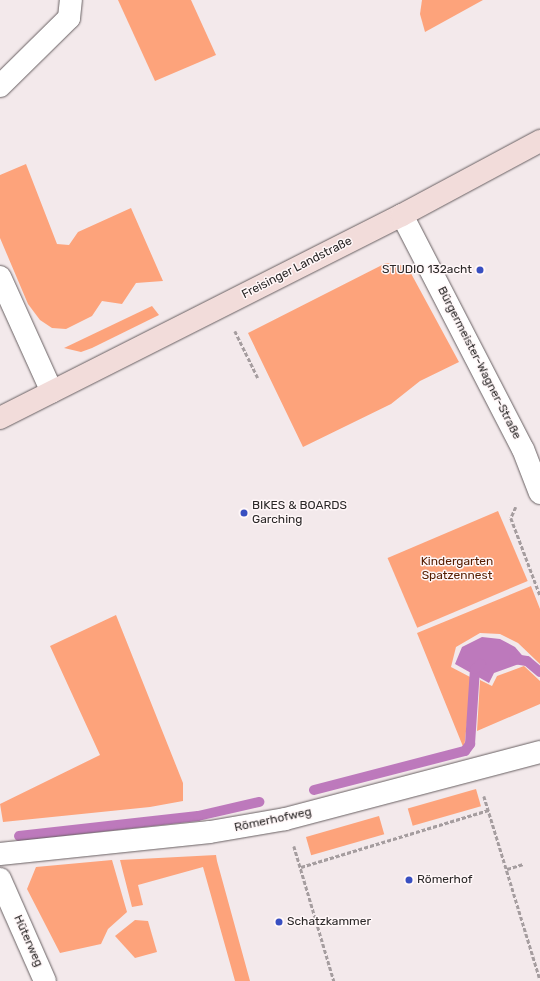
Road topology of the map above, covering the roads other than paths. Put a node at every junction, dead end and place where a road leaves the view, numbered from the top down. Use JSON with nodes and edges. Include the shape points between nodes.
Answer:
{"nodes":[{"id":1,"x":71,"y":0,"type":"edge"},
{"id":2,"x":0,"y":86,"type":"edge"},
{"id":3,"x":540,"y":141,"type":"edge"},
{"id":4,"x":402,"y":215,"type":"junction"},
{"id":5,"x":0,"y":277,"type":"edge"},
{"id":6,"x":52,"y":392,"type":"junction"},
{"id":7,"x":0,"y":418,"type":"edge"},
{"id":8,"x":540,"y":493,"type":"edge"},
{"id":9,"x":540,"y":752,"type":"edge"},
{"id":10,"x":0,"y":854,"type":"edge"},
{"id":11,"x":0,"y":879,"type":"edge"},
{"id":12,"x":46,"y":981,"type":"edge"}],
"edges":[{"from":1,"to":2,"type":"street","via":[[69,18]]},
{"from":3,"to":4,"type":"street","name":"Freisinger Landstraße"},
{"from":4,"to":6,"type":"street","name":"Freisinger Landstraße"},
{"from":4,"to":8,"type":"street","name":"Bürgermeister-Wagner-Straße","via":[[523,449]]},
{"from":5,"to":6,"type":"street"},
{"from":6,"to":7,"type":"street","name":"Freisinger Landstraße"},
{"from":9,"to":10,"type":"street","name":"Römerhofweg","via":[[285,819],[210,832]]},
{"from":11,"to":12,"type":"street","name":"Hüterweg"}]}
